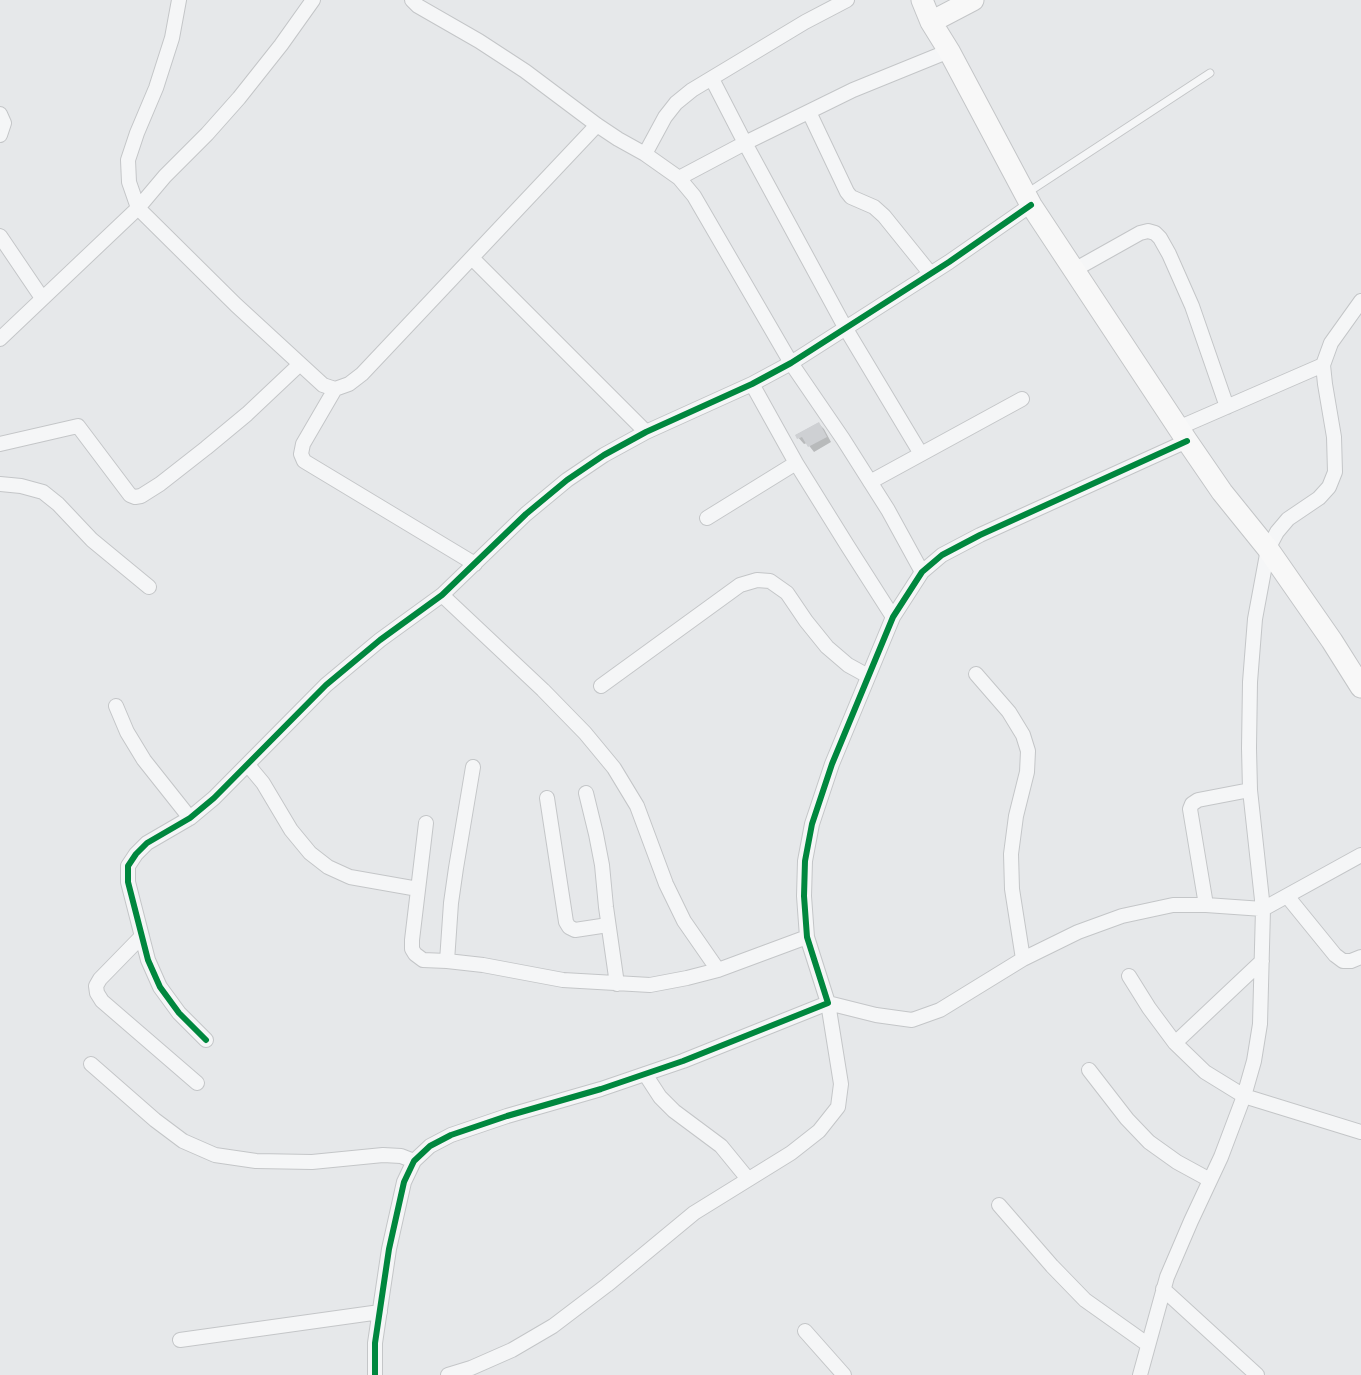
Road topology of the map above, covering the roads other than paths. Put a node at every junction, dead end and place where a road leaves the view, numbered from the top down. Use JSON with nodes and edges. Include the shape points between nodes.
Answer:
{"nodes":[{"id":1,"x":179,"y":0,"type":"edge"},
{"id":2,"x":313,"y":0,"type":"edge"},
{"id":3,"x":412,"y":0,"type":"edge"},
{"id":4,"x":847,"y":0,"type":"edge"},
{"id":5,"x":922,"y":0,"type":"edge"},
{"id":6,"x":973,"y":0,"type":"edge"},
{"id":7,"x":931,"y":22,"type":"junction"},
{"id":8,"x":948,"y":51,"type":"junction"},
{"id":9,"x":1210,"y":73,"type":"dead end"},
{"id":10,"x":712,"y":79,"type":"junction"},
{"id":11,"x":809,"y":112,"type":"junction"},
{"id":12,"x":0,"y":114,"type":"edge"},
{"id":13,"x":597,"y":125,"type":"junction"},
{"id":14,"x":0,"y":135,"type":"edge"},
{"id":15,"x":745,"y":144,"type":"junction"},
{"id":16,"x":645,"y":154,"type":"junction"},
{"id":17,"x":679,"y":178,"type":"junction"},
{"id":18,"x":1028,"y":200,"type":"junction"},
{"id":19,"x":138,"y":208,"type":"junction"},
{"id":20,"x":0,"y":236,"type":"edge"},
{"id":21,"x":472,"y":258,"type":"junction"},
{"id":22,"x":1074,"y":270,"type":"junction"},
{"id":23,"x":930,"y":273,"type":"junction"},
{"id":24,"x":42,"y":298,"type":"junction"},
{"id":25,"x":1361,"y":301,"type":"edge"},
{"id":26,"x":846,"y":329,"type":"junction"},
{"id":27,"x":0,"y":339,"type":"edge"},
{"id":28,"x":791,"y":363,"type":"junction"},
{"id":29,"x":300,"y":364,"type":"junction"},
{"id":30,"x":1323,"y":365,"type":"junction"},
{"id":31,"x":752,"y":384,"type":"junction"},
{"id":32,"x":335,"y":389,"type":"junction"},
{"id":33,"x":1022,"y":399,"type":"dead end"},
{"id":34,"x":1227,"y":407,"type":"junction"},
{"id":35,"x":646,"y":432,"type":"junction"},
{"id":36,"x":1182,"y":435,"type":"junction"},
{"id":37,"x":0,"y":444,"type":"edge"},
{"id":38,"x":921,"y":454,"type":"junction"},
{"id":39,"x":796,"y":463,"type":"junction"},
{"id":40,"x":870,"y":482,"type":"junction"},
{"id":41,"x":0,"y":484,"type":"edge"},
{"id":42,"x":708,"y":518,"type":"dead end"},
{"id":43,"x":1268,"y":549,"type":"junction"},
{"id":44,"x":475,"y":564,"type":"junction"},
{"id":45,"x":922,"y":572,"type":"junction"},
{"id":46,"x":149,"y":587,"type":"dead end"},
{"id":47,"x":442,"y":595,"type":"junction"},
{"id":48,"x":893,"y":617,"type":"junction"},
{"id":49,"x":976,"y":674,"type":"dead end"},
{"id":50,"x":868,"y":676,"type":"junction"},
{"id":51,"x":601,"y":686,"type":"dead end"},
{"id":52,"x":1361,"y":687,"type":"edge"},
{"id":53,"x":116,"y":706,"type":"dead end"},
{"id":54,"x":248,"y":765,"type":"junction"},
{"id":55,"x":473,"y":767,"type":"dead end"},
{"id":56,"x":1250,"y":790,"type":"junction"},
{"id":57,"x":586,"y":793,"type":"dead end"},
{"id":58,"x":547,"y":798,"type":"dead end"},
{"id":59,"x":190,"y":818,"type":"junction"},
{"id":60,"x":426,"y":824,"type":"dead end"},
{"id":61,"x":1361,"y":855,"type":"edge"},
{"id":62,"x":418,"y":889,"type":"junction"},
{"id":63,"x":1287,"y":896,"type":"junction"},
{"id":64,"x":1206,"y":905,"type":"junction"},
{"id":65,"x":1263,"y":909,"type":"junction"},
{"id":66,"x":608,"y":926,"type":"junction"},
{"id":67,"x":142,"y":936,"type":"junction"},
{"id":68,"x":807,"y":937,"type":"junction"},
{"id":69,"x":1361,"y":957,"type":"edge"},
{"id":70,"x":1023,"y":959,"type":"junction"},
{"id":71,"x":447,"y":961,"type":"junction"},
{"id":72,"x":1262,"y":961,"type":"junction"},
{"id":73,"x":718,"y":970,"type":"junction"},
{"id":74,"x":1129,"y":976,"type":"dead end"},
{"id":75,"x":617,"y":984,"type":"junction"},
{"id":76,"x":828,"y":1003,"type":"junction"},
{"id":77,"x":206,"y":1040,"type":"dead end"},
{"id":78,"x":1175,"y":1043,"type":"junction"},
{"id":79,"x":91,"y":1064,"type":"dead end"},
{"id":80,"x":1089,"y":1070,"type":"dead end"},
{"id":81,"x":645,"y":1074,"type":"junction"},
{"id":82,"x":197,"y":1083,"type":"dead end"},
{"id":83,"x":1244,"y":1096,"type":"junction"},
{"id":84,"x":1361,"y":1132,"type":"edge"},
{"id":85,"x":414,"y":1161,"type":"junction"},
{"id":86,"x":748,"y":1178,"type":"junction"},
{"id":87,"x":1210,"y":1180,"type":"junction"},
{"id":88,"x":999,"y":1205,"type":"dead end"},
{"id":89,"x":1163,"y":1289,"type":"junction"},
{"id":90,"x":380,"y":1312,"type":"junction"},
{"id":91,"x":805,"y":1331,"type":"dead end"},
{"id":92,"x":180,"y":1340,"type":"dead end"},
{"id":93,"x":1147,"y":1344,"type":"junction"},
{"id":94,"x":376,"y":1375,"type":"edge"},
{"id":95,"x":448,"y":1375,"type":"edge"},
{"id":96,"x":844,"y":1375,"type":"edge"},
{"id":97,"x":1140,"y":1375,"type":"edge"},
{"id":98,"x":1257,"y":1375,"type":"edge"}],
"edges":[{"from":1,"to":19,"type":"street","via":[[172,38],[128,160],[129,182]]},
{"from":2,"to":19,"type":"street","via":[[239,98]]},
{"from":3,"to":13,"type":"street","via":[[525,70]]},
{"from":4,"to":10,"type":"street","via":[[805,22]]},
{"from":5,"to":7,"type":"main road"},
{"from":6,"to":7,"type":"main road"},
{"from":7,"to":8,"type":"main road"},
{"from":8,"to":11,"type":"street","via":[[853,90]]},
{"from":8,"to":18,"type":"main road"},
{"from":9,"to":18,"type":"lane"},
{"from":10,"to":15,"type":"street"},
{"from":10,"to":16,"type":"street","via":[[676,102]]},
{"from":11,"to":15,"type":"street"},
{"from":11,"to":23,"type":"street","via":[[847,192],[851,197],[874,207],[884,216]]},
{"from":12,"to":14,"type":"street","via":[[4,123]]},
{"from":13,"to":16,"type":"street"},
{"from":13,"to":21,"type":"street"},
{"from":15,"to":17,"type":"street"},
{"from":15,"to":26,"type":"street"},
{"from":16,"to":17,"type":"street"},
{"from":17,"to":28,"type":"street","via":[[694,196]]},
{"from":18,"to":22,"type":"main road"},
{"from":18,"to":23,"type":"street"},
{"from":19,"to":24,"type":"street"},
{"from":19,"to":29,"type":"street"},
{"from":20,"to":24,"type":"street"},
{"from":21,"to":32,"type":"street","via":[[362,374],[349,384]]},
{"from":21,"to":35,"type":"street"},
{"from":22,"to":34,"type":"street","via":[[1140,233],[1155,233],[1160,238],[1192,306]]},
{"from":22,"to":36,"type":"main road"},
{"from":23,"to":26,"type":"street"},
{"from":24,"to":27,"type":"street"},
{"from":25,"to":30,"type":"street","via":[[1331,343]]},
{"from":26,"to":28,"type":"street"},
{"from":26,"to":38,"type":"street"},
{"from":28,"to":31,"type":"street"},
{"from":28,"to":40,"type":"street"},
{"from":29,"to":32,"type":"street","via":[[323,384]]},
{"from":29,"to":37,"type":"street","via":[[247,414],[160,484],[141,496],[130,495],[78,426]]},
{"from":30,"to":34,"type":"street"},
{"from":30,"to":43,"type":"street","via":[[1334,437],[1335,472],[1329,487],[1319,498],[1288,519]]},
{"from":31,"to":35,"type":"street"},
{"from":31,"to":39,"type":"street"},
{"from":32,"to":44,"type":"street","via":[[303,444],[301,454],[304,461]]},
{"from":33,"to":38,"type":"street"},
{"from":34,"to":36,"type":"street"},
{"from":35,"to":44,"type":"street","via":[[604,455],[567,480],[526,514]]},
{"from":36,"to":43,"type":"main road","via":[[1222,492]]},
{"from":36,"to":45,"type":"street","via":[[942,555]]},
{"from":38,"to":40,"type":"street"},
{"from":39,"to":42,"type":"street"},
{"from":39,"to":48,"type":"street"},
{"from":40,"to":45,"type":"street"},
{"from":41,"to":46,"type":"street","via":[[43,492],[92,540]]},
{"from":43,"to":52,"type":"main road"},
{"from":43,"to":56,"type":"street","via":[[1255,619],[1250,682]]},
{"from":44,"to":47,"type":"street"},
{"from":45,"to":48,"type":"street"},
{"from":47,"to":54,"type":"street","via":[[380,640],[326,685]]},
{"from":47,"to":73,"type":"street","via":[[585,733],[614,768],[637,806],[666,884],[684,921]]},
{"from":48,"to":50,"type":"street"},
{"from":49,"to":70,"type":"street","via":[[1009,712],[1023,735],[1028,751],[1027,772],[1016,816],[1011,854],[1012,889]]},
{"from":50,"to":51,"type":"street","via":[[848,665],[827,646],[787,593],[770,581],[757,580],[740,586]]},
{"from":50,"to":68,"type":"street","via":[[832,764],[812,824],[805,861]]},
{"from":53,"to":59,"type":"street","via":[[127,732],[144,760]]},
{"from":54,"to":59,"type":"street"},
{"from":54,"to":62,"type":"street","via":[[272,796],[291,830],[310,852],[328,867],[350,877]]},
{"from":55,"to":71,"type":"street","via":[[451,903]]},
{"from":56,"to":64,"type":"street","via":[[1198,800],[1190,809]]},
{"from":56,"to":65,"type":"street"},
{"from":57,"to":66,"type":"street","via":[[600,857]]},
{"from":58,"to":66,"type":"street","via":[[566,922],[575,930]]},
{"from":59,"to":67,"type":"street","via":[[147,843],[128,866],[128,882]]},
{"from":60,"to":62,"type":"street"},
{"from":61,"to":63,"type":"street"},
{"from":62,"to":71,"type":"street","via":[[412,949],[423,960]]},
{"from":63,"to":65,"type":"street"},
{"from":63,"to":69,"type":"street","via":[[1335,955],[1344,961]]},
{"from":64,"to":65,"type":"street"},
{"from":64,"to":70,"type":"street","via":[[1172,905],[1122,916],[1078,932]]},
{"from":65,"to":72,"type":"street"},
{"from":66,"to":75,"type":"street"},
{"from":67,"to":77,"type":"street","via":[[148,960],[160,987],[179,1013]]},
{"from":67,"to":82,"type":"street","via":[[100,979],[96,986],[97,993]]},
{"from":68,"to":73,"type":"street"},
{"from":68,"to":76,"type":"street"},
{"from":70,"to":76,"type":"street","via":[[940,1010],[912,1020],[876,1015]]},
{"from":71,"to":75,"type":"street","via":[[563,980]]},
{"from":72,"to":78,"type":"street"},
{"from":72,"to":83,"type":"street","via":[[1260,1024],[1254,1061]]},
{"from":73,"to":75,"type":"street","via":[[650,986]]},
{"from":74,"to":78,"type":"street"},
{"from":76,"to":81,"type":"street"},
{"from":76,"to":86,"type":"street","via":[[841,1084],[838,1107],[819,1131],[791,1152]]},
{"from":78,"to":83,"type":"street","via":[[1205,1072]]},
{"from":79,"to":85,"type":"street","via":[[160,1125],[183,1141],[215,1155],[256,1161],[312,1162],[383,1155],[401,1156]]},
{"from":80,"to":87,"type":"street","via":[[1127,1119],[1149,1142],[1177,1162]]},
{"from":81,"to":85,"type":"street","via":[[451,1135],[430,1146]]},
{"from":81,"to":86,"type":"street","via":[[660,1097],[721,1146]]},
{"from":83,"to":84,"type":"street"},
{"from":83,"to":87,"type":"street"},
{"from":85,"to":90,"type":"street","via":[[404,1182],[389,1249]]},
{"from":86,"to":95,"type":"street","via":[[694,1213],[553,1326],[512,1350]]},
{"from":87,"to":89,"type":"street"},
{"from":88,"to":93,"type":"street","via":[[1085,1300]]},
{"from":89,"to":93,"type":"street"},
{"from":89,"to":98,"type":"street"},
{"from":90,"to":92,"type":"street"},
{"from":90,"to":94,"type":"street","via":[[375,1343]]},
{"from":91,"to":96,"type":"street"},
{"from":93,"to":97,"type":"street"}]}
